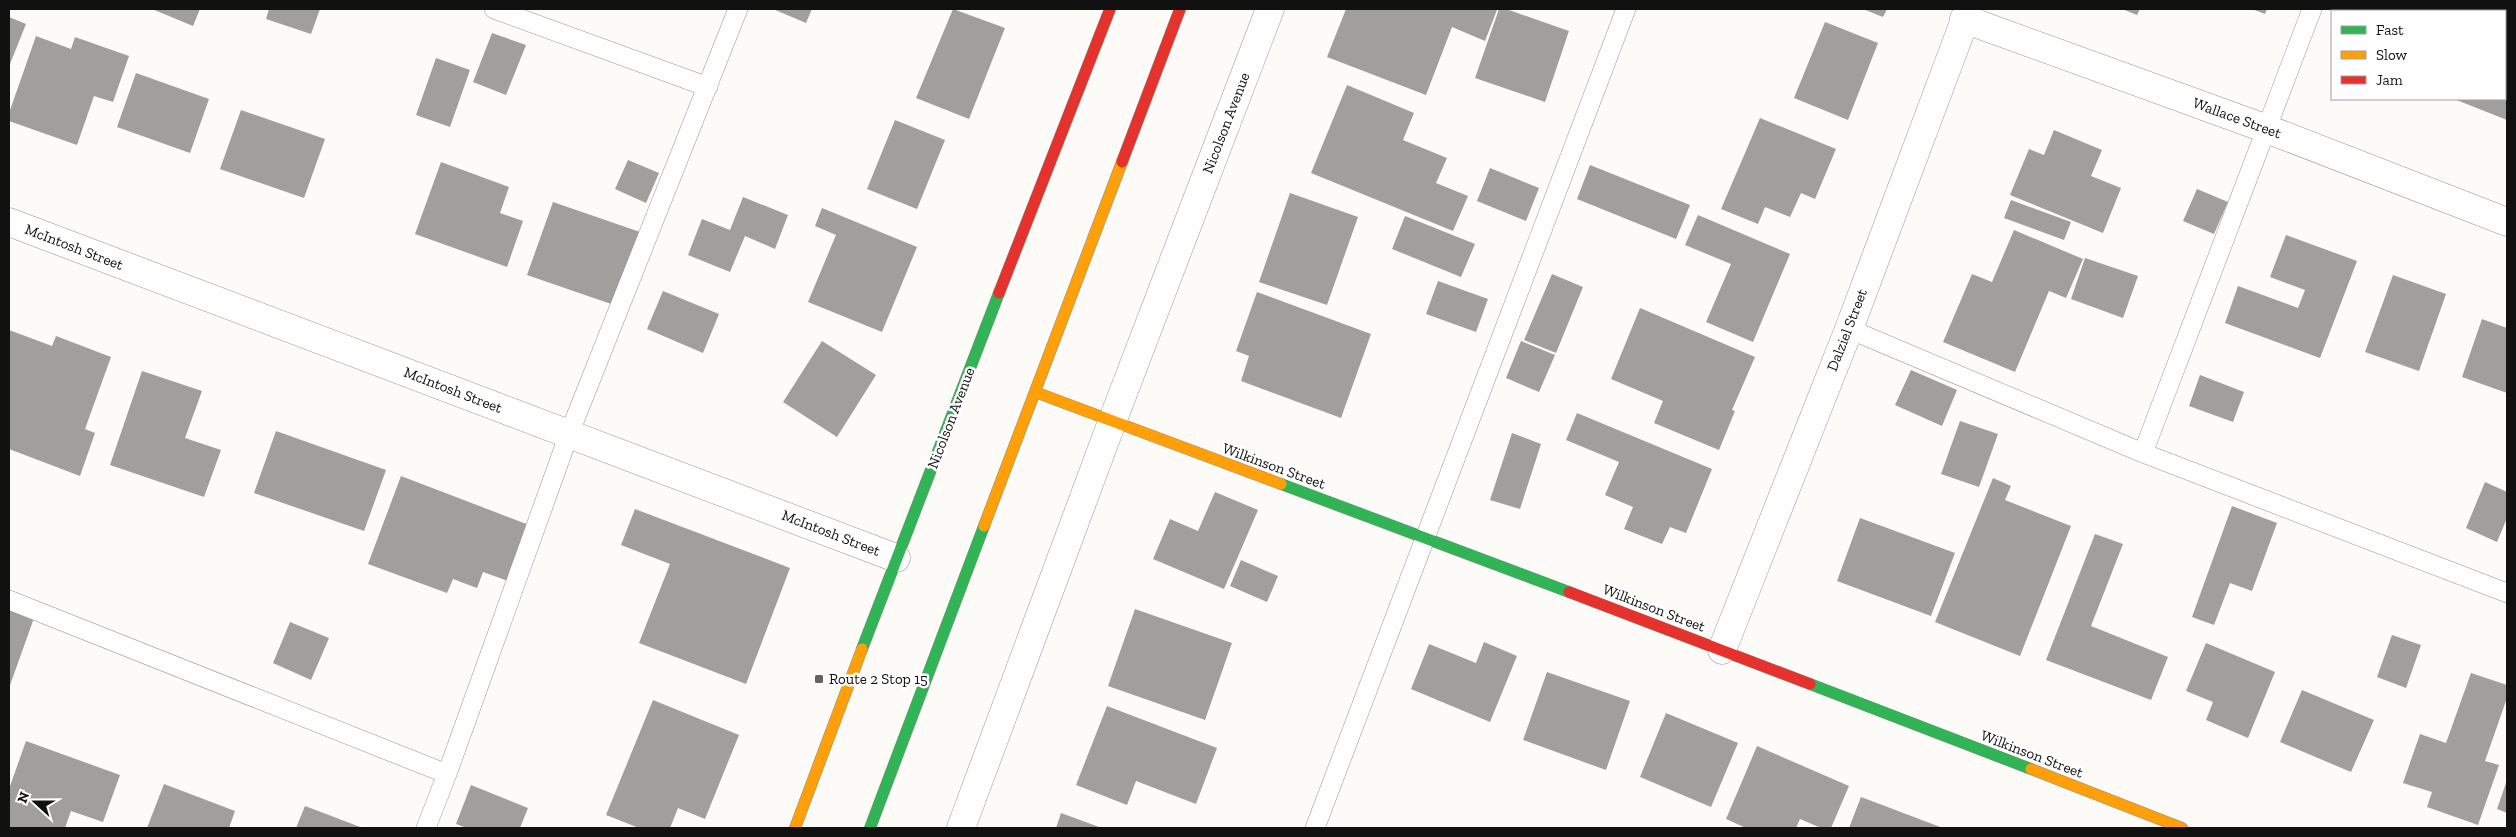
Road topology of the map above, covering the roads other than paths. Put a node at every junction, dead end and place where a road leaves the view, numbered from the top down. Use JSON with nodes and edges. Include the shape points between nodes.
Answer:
{"nodes":[{"id":1,"x":494,"y":9,"type":"edge"},
{"id":2,"x":738,"y":9,"type":"edge"},
{"id":3,"x":1110,"y":9,"type":"edge"},
{"id":4,"x":1180,"y":9,"type":"edge"},
{"id":5,"x":1270,"y":9,"type":"edge"},
{"id":6,"x":1626,"y":9,"type":"edge"},
{"id":7,"x":2312,"y":9,"type":"edge"},
{"id":8,"x":1967,"y":14,"type":"edge"},
{"id":9,"x":708,"y":87,"type":"junction"},
{"id":10,"x":2267,"y":129,"type":"junction"},
{"id":11,"x":9,"y":222,"type":"edge"},
{"id":12,"x":2507,"y":222,"type":"edge"},
{"id":13,"x":1848,"y":329,"type":"junction"},
{"id":14,"x":1036,"y":392,"type":"junction"},
{"id":15,"x":1112,"y":422,"type":"junction"},
{"id":16,"x":569,"y":434,"type":"junction"},
{"id":17,"x":2143,"y":453,"type":"junction"},
{"id":18,"x":1424,"y":538,"type":"junction"},
{"id":19,"x":896,"y":558,"type":"junction"},
{"id":20,"x":2507,"y":593,"type":"edge"},
{"id":21,"x":9,"y":600,"type":"edge"},
{"id":22,"x":1722,"y":650,"type":"junction"},
{"id":23,"x":448,"y":774,"type":"junction"},
{"id":24,"x":426,"y":828,"type":"edge"},
{"id":25,"x":795,"y":828,"type":"edge"},
{"id":26,"x":870,"y":828,"type":"edge"},
{"id":27,"x":961,"y":828,"type":"edge"},
{"id":28,"x":1315,"y":828,"type":"edge"},
{"id":29,"x":2182,"y":828,"type":"edge"}],
"edges":[{"from":1,"to":9,"type":"lane"},
{"from":2,"to":9,"type":"lane"},
{"from":3,"to":19,"type":"main road","name":"Nicolson Avenue"},
{"from":4,"to":14,"type":"main road"},
{"from":5,"to":15,"type":"street","name":"Nicolson Avenue"},
{"from":6,"to":18,"type":"lane"},
{"from":7,"to":10,"type":"lane"},
{"from":8,"to":10,"type":"street","name":"Wallace Street"},
{"from":8,"to":13,"type":"street","name":"Dalziel Street"},
{"from":9,"to":16,"type":"lane"},
{"from":10,"to":12,"type":"street","name":"Wallace Street"},
{"from":10,"to":17,"type":"lane"},
{"from":11,"to":16,"type":"street","name":"McIntosh Street"},
{"from":13,"to":17,"type":"lane"},
{"from":13,"to":22,"type":"street","name":"Dalziel Street"},
{"from":14,"to":15,"type":"main road","name":"Wilkinson Street"},
{"from":14,"to":26,"type":"main road"},
{"from":15,"to":18,"type":"main road","name":"Wilkinson Street"},
{"from":15,"to":27,"type":"street","name":"Nicolson Avenue"},
{"from":16,"to":19,"type":"street","name":"McIntosh Street"},
{"from":16,"to":23,"type":"lane"},
{"from":17,"to":20,"type":"lane"},
{"from":18,"to":22,"type":"main road","name":"Wilkinson Street"},
{"from":18,"to":28,"type":"lane"},
{"from":19,"to":25,"type":"main road","name":"Nicolson Avenue"},
{"from":21,"to":23,"type":"lane"},
{"from":22,"to":29,"type":"main road","name":"Wilkinson Street"},
{"from":23,"to":24,"type":"lane"}]}
